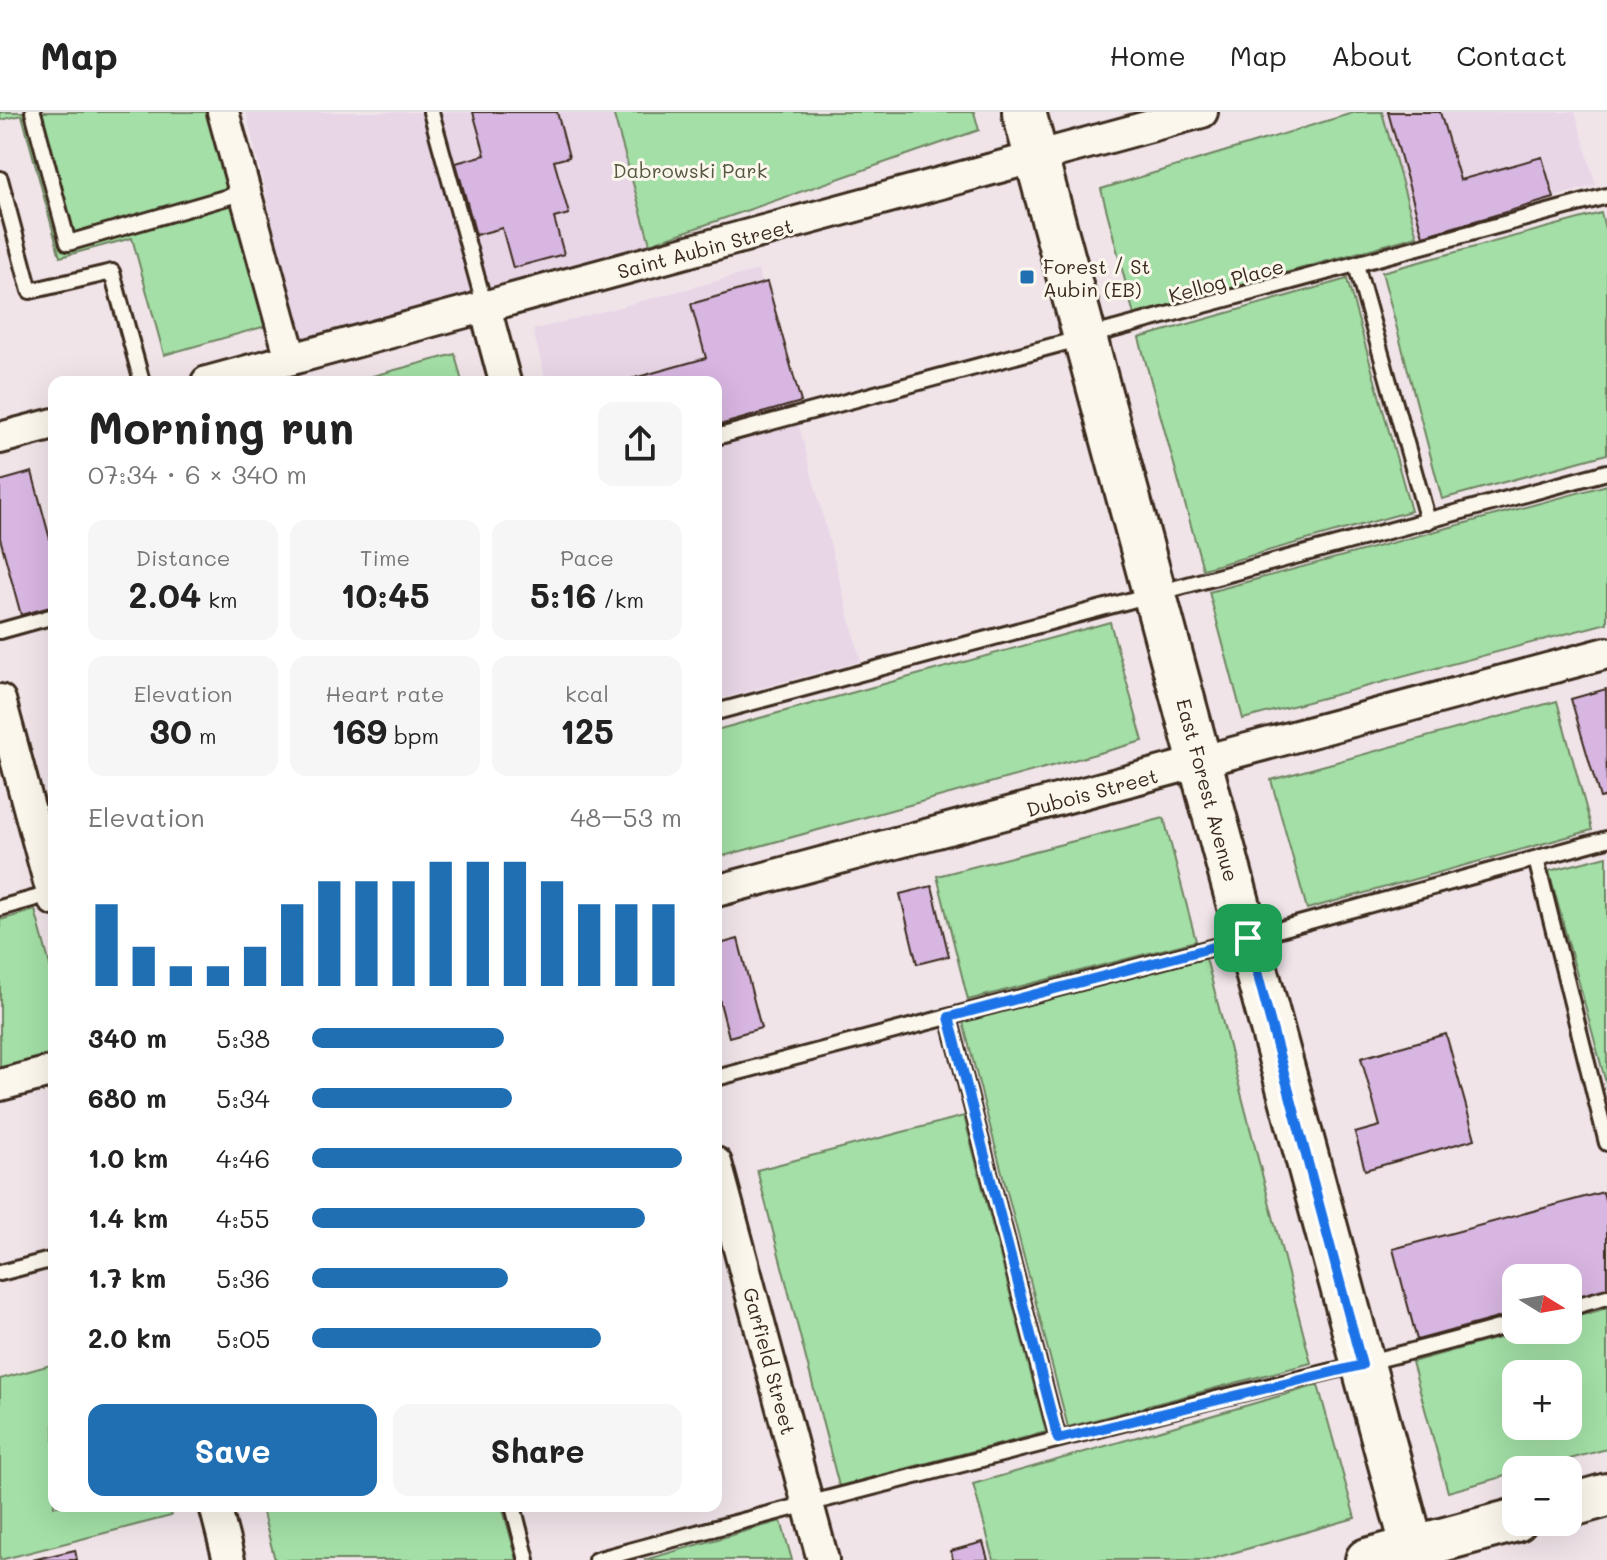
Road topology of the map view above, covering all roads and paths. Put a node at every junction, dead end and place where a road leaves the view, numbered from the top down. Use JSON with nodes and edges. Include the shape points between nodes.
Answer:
{"nodes":[{"id":1,"x":33,"y":112,"type":"edge"},
{"id":2,"x":223,"y":112,"type":"edge"},
{"id":3,"x":431,"y":112,"type":"edge"},
{"id":4,"x":1024,"y":112,"type":"edge"},
{"id":5,"x":1202,"y":112,"type":"edge"},
{"id":6,"x":1036,"y":157,"type":"junction"},
{"id":7,"x":0,"y":179,"type":"edge"},
{"id":8,"x":245,"y":192,"type":"junction"},
{"id":9,"x":1607,"y":196,"type":"edge"},
{"id":10,"x":1356,"y":265,"type":"junction"},
{"id":11,"x":485,"y":307,"type":"junction"},
{"id":12,"x":1085,"y":340,"type":"junction"},
{"id":13,"x":291,"y":359,"type":"junction"},
{"id":14,"x":140,"y":376,"type":"edge"},
{"id":15,"x":229,"y":376,"type":"edge"},
{"id":16,"x":503,"y":376,"type":"edge"},
{"id":17,"x":48,"y":426,"type":"edge"},
{"id":18,"x":722,"y":435,"type":"edge"},
{"id":19,"x":0,"y":438,"type":"edge"},
{"id":20,"x":1607,"y":472,"type":"edge"},
{"id":21,"x":1428,"y":521,"type":"junction"},
{"id":22,"x":1155,"y":596,"type":"junction"},
{"id":23,"x":48,"y":618,"type":"edge"},
{"id":24,"x":0,"y":631,"type":"edge"},
{"id":25,"x":1607,"y":653,"type":"edge"},
{"id":26,"x":0,"y":700,"type":"edge"},
{"id":27,"x":722,"y":710,"type":"edge"},
{"id":28,"x":1201,"y":763,"type":"junction"},
{"id":29,"x":1607,"y":839,"type":"edge"},
{"id":30,"x":1536,"y":859,"type":"junction"},
{"id":31,"x":48,"y":878,"type":"edge"},
{"id":32,"x":722,"y":889,"type":"edge"},
{"id":33,"x":48,"y":897,"type":"edge"},
{"id":34,"x":0,"y":908,"type":"edge"},
{"id":35,"x":1248,"y":938,"type":"junction"},
{"id":36,"x":949,"y":1017,"type":"junction"},
{"id":37,"x":48,"y":1073,"type":"edge"},
{"id":38,"x":722,"y":1076,"type":"edge"},
{"id":39,"x":0,"y":1085,"type":"edge"},
{"id":40,"x":1607,"y":1143,"type":"edge"},
{"id":41,"x":722,"y":1185,"type":"edge"},
{"id":42,"x":48,"y":1261,"type":"edge"},
{"id":43,"x":0,"y":1273,"type":"edge"},
{"id":44,"x":1607,"y":1297,"type":"edge"},
{"id":45,"x":1582,"y":1304,"type":"edge"},
{"id":46,"x":1502,"y":1327,"type":"edge"},
{"id":47,"x":1362,"y":1365,"type":"junction"},
{"id":48,"x":1058,"y":1439,"type":"junction"},
{"id":49,"x":1607,"y":1495,"type":"edge"},
{"id":50,"x":1582,"y":1502,"type":"edge"},
{"id":51,"x":808,"y":1503,"type":"junction"},
{"id":52,"x":217,"y":1512,"type":"edge"},
{"id":53,"x":515,"y":1512,"type":"edge"},
{"id":54,"x":1502,"y":1525,"type":"edge"},
{"id":55,"x":1414,"y":1554,"type":"edge"},
{"id":56,"x":229,"y":1560,"type":"edge"},
{"id":57,"x":527,"y":1560,"type":"edge"},
{"id":58,"x":596,"y":1560,"type":"edge"},
{"id":59,"x":823,"y":1560,"type":"edge"},
{"id":60,"x":1367,"y":1560,"type":"edge"}],
"edges":[{"from":1,"to":8,"type":"lane","via":[[68,243]]},
{"from":2,"to":8,"type":"street"},
{"from":3,"to":11,"type":"lane"},
{"from":4,"to":6,"type":"main road","name":"East Forest Avenue"},
{"from":5,"to":6,"type":"street","name":"Saint Aubin Street"},
{"from":6,"to":11,"type":"street","name":"Saint Aubin Street"},
{"from":6,"to":12,"type":"main road","name":"East Forest Avenue"},
{"from":7,"to":14,"type":"lane","via":[[30,291],[112,272]]},
{"from":8,"to":13,"type":"street"},
{"from":9,"to":10,"type":"lane","name":"Kellog Place"},
{"from":10,"to":12,"type":"lane","name":"Kellog Place"},
{"from":10,"to":21,"type":"lane"},
{"from":11,"to":13,"type":"street","name":"Saint Aubin Street"},
{"from":11,"to":16,"type":"street"},
{"from":12,"to":18,"type":"lane","name":"Kellog Place"},
{"from":12,"to":22,"type":"main road","name":"East Forest Avenue"},
{"from":13,"to":15,"type":"street","name":"Saint Aubin Street"},
{"from":17,"to":19,"type":"street"},
{"from":20,"to":21,"type":"lane"},
{"from":21,"to":22,"type":"lane"},
{"from":22,"to":27,"type":"lane"},
{"from":22,"to":28,"type":"main road","name":"East Forest Avenue"},
{"from":23,"to":24,"type":"lane"},
{"from":25,"to":28,"type":"street","name":"Dubois Street"},
{"from":26,"to":31,"type":"street"},
{"from":28,"to":32,"type":"street","name":"Dubois Street"},
{"from":28,"to":35,"type":"main road","name":"East Forest Avenue"},
{"from":29,"to":30,"type":"lane"},
{"from":30,"to":35,"type":"lane"},
{"from":30,"to":40,"type":"lane"},
{"from":33,"to":34,"type":"lane"},
{"from":35,"to":36,"type":"lane"},
{"from":35,"to":47,"type":"main road","name":"East Forest Avenue"},
{"from":36,"to":38,"type":"lane"},
{"from":36,"to":48,"type":"lane"},
{"from":37,"to":39,"type":"street"},
{"from":41,"to":51,"type":"street","name":"Garfield Street"},
{"from":42,"to":43,"type":"lane"},
{"from":44,"to":45,"type":"lane"},
{"from":46,"to":47,"type":"lane"},
{"from":47,"to":48,"type":"lane"},
{"from":47,"to":55,"type":"main road","name":"East Forest Avenue"},
{"from":48,"to":51,"type":"lane"},
{"from":49,"to":50,"type":"main road"},
{"from":51,"to":58,"type":"lane"},
{"from":51,"to":59,"type":"street","name":"Garfield Street"},
{"from":52,"to":56,"type":"street"},
{"from":53,"to":57,"type":"lane"},
{"from":54,"to":55,"type":"main road"},
{"from":55,"to":60,"type":"main road"}]}
